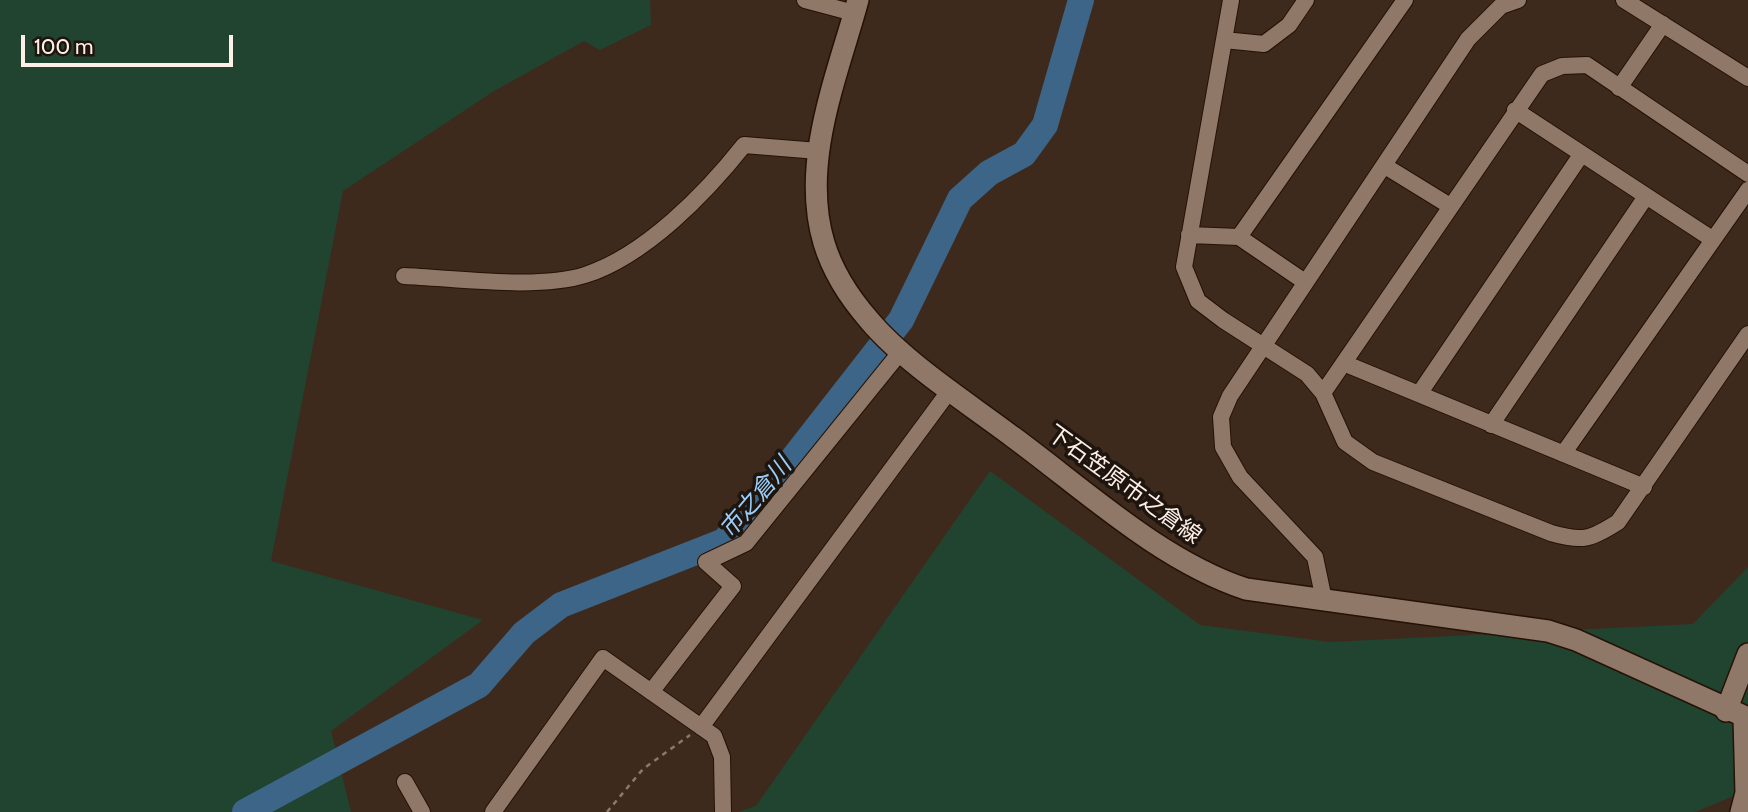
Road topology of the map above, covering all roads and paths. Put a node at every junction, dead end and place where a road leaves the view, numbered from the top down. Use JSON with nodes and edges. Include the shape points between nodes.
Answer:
{"nodes":[{"id":1,"x":805,"y":0,"type":"edge"},
{"id":2,"x":1231,"y":0,"type":"edge"},
{"id":3,"x":1306,"y":0,"type":"edge"},
{"id":4,"x":1405,"y":0,"type":"edge"},
{"id":5,"x":1517,"y":0,"type":"edge"},
{"id":6,"x":1624,"y":0,"type":"edge"},
{"id":7,"x":1496,"y":3,"type":"edge"},
{"id":8,"x":856,"y":7,"type":"edge"},
{"id":9,"x":1663,"y":24,"type":"junction"},
{"id":10,"x":1224,"y":40,"type":"junction"},
{"id":11,"x":1748,"y":78,"type":"edge"},
{"id":12,"x":1619,"y":88,"type":"junction"},
{"id":13,"x":1515,"y":110,"type":"junction"},
{"id":14,"x":818,"y":151,"type":"junction"},
{"id":15,"x":1581,"y":155,"type":"junction"},
{"id":16,"x":1385,"y":166,"type":"junction"},
{"id":17,"x":1748,"y":174,"type":"edge"},
{"id":18,"x":1748,"y":190,"type":"edge"},
{"id":19,"x":1645,"y":198,"type":"junction"},
{"id":20,"x":1450,"y":206,"type":"junction"},
{"id":21,"x":1189,"y":234,"type":"junction"},
{"id":22,"x":1239,"y":237,"type":"junction"},
{"id":23,"x":1712,"y":239,"type":"junction"},
{"id":24,"x":404,"y":276,"type":"dead end"},
{"id":25,"x":1306,"y":282,"type":"junction"},
{"id":26,"x":1748,"y":334,"type":"edge"},
{"id":27,"x":1264,"y":346,"type":"junction"},
{"id":28,"x":902,"y":350,"type":"junction"},
{"id":29,"x":1346,"y":364,"type":"junction"},
{"id":30,"x":950,"y":390,"type":"junction"},
{"id":31,"x":1324,"y":393,"type":"junction"},
{"id":32,"x":1419,"y":394,"type":"junction"},
{"id":33,"x":1491,"y":425,"type":"junction"},
{"id":34,"x":1563,"y":454,"type":"junction"},
{"id":35,"x":1644,"y":487,"type":"junction"},
{"id":36,"x":1324,"y":600,"type":"junction"},
{"id":37,"x":1748,"y":654,"type":"edge"},
{"id":38,"x":651,"y":692,"type":"junction"},
{"id":39,"x":1739,"y":716,"type":"edge"},
{"id":40,"x":701,"y":726,"type":"junction"},
{"id":41,"x":405,"y":782,"type":"dead end"},
{"id":42,"x":422,"y":812,"type":"edge"},
{"id":43,"x":493,"y":812,"type":"edge"},
{"id":44,"x":607,"y":812,"type":"edge"},
{"id":45,"x":723,"y":812,"type":"edge"},
{"id":46,"x":1741,"y":812,"type":"edge"}],
"edges":[{"from":1,"to":8,"type":"street"},
{"from":2,"to":10,"type":"street"},
{"from":3,"to":10,"type":"street","via":[[1289,24],[1264,44]]},
{"from":4,"to":22,"type":"street"},
{"from":5,"to":7,"type":"street"},
{"from":6,"to":9,"type":"street"},
{"from":7,"to":16,"type":"street"},
{"from":8,"to":14,"type":"main road","name":"下石笠原市之倉線"},
{"from":9,"to":11,"type":"street"},
{"from":9,"to":12,"type":"street"},
{"from":10,"to":21,"type":"street"},
{"from":12,"to":13,"type":"street","via":[[1587,65],[1562,66],[1542,74]]},
{"from":12,"to":17,"type":"street"},
{"from":13,"to":15,"type":"street"},
{"from":13,"to":20,"type":"street"},
{"from":14,"to":24,"type":"street","via":[[744,145],[720,176],[666,225],[613,262],[584,275],[531,281]]},
{"from":14,"to":28,"type":"main road","name":"下石笠原市之倉線","via":[[824,242],[839,282],[870,322]]},
{"from":15,"to":19,"type":"street"},
{"from":15,"to":32,"type":"street"},
{"from":16,"to":20,"type":"street"},
{"from":16,"to":25,"type":"street"},
{"from":18,"to":23,"type":"street"},
{"from":19,"to":23,"type":"street"},
{"from":19,"to":33,"type":"street"},
{"from":20,"to":29,"type":"street"},
{"from":21,"to":22,"type":"street"},
{"from":21,"to":27,"type":"street","via":[[1184,267],[1198,301]]},
{"from":22,"to":25,"type":"street"},
{"from":23,"to":34,"type":"street"},
{"from":25,"to":27,"type":"street"},
{"from":26,"to":35,"type":"street"},
{"from":27,"to":31,"type":"street","via":[[1307,374]]},
{"from":27,"to":36,"type":"street","via":[[1221,417],[1223,447],[1240,477],[1315,557]]},
{"from":28,"to":30,"type":"main road","name":"下石笠原市之倉線"},
{"from":28,"to":38,"type":"street","via":[[746,543],[706,562],[733,586]]},
{"from":29,"to":31,"type":"street"},
{"from":29,"to":32,"type":"street"},
{"from":30,"to":36,"type":"main road","name":"下石笠原市之倉線","via":[[1171,555],[1246,589]]},
{"from":30,"to":40,"type":"street"},
{"from":31,"to":35,"type":"street","via":[[1345,442],[1373,462],[1576,541],[1618,522]]},
{"from":32,"to":33,"type":"street"},
{"from":33,"to":34,"type":"street"},
{"from":34,"to":35,"type":"street"},
{"from":36,"to":39,"type":"main road","name":"下石笠原市之倉線","via":[[1548,631]]},
{"from":37,"to":39,"type":"main road"},
{"from":38,"to":40,"type":"street"},
{"from":38,"to":43,"type":"street","via":[[603,658]]},
{"from":39,"to":46,"type":"main road","via":[[1746,793]]},
{"from":40,"to":44,"type":"path","via":[[643,769]]},
{"from":40,"to":45,"type":"street","via":[[714,736],[722,757]]},
{"from":41,"to":42,"type":"street"}]}
